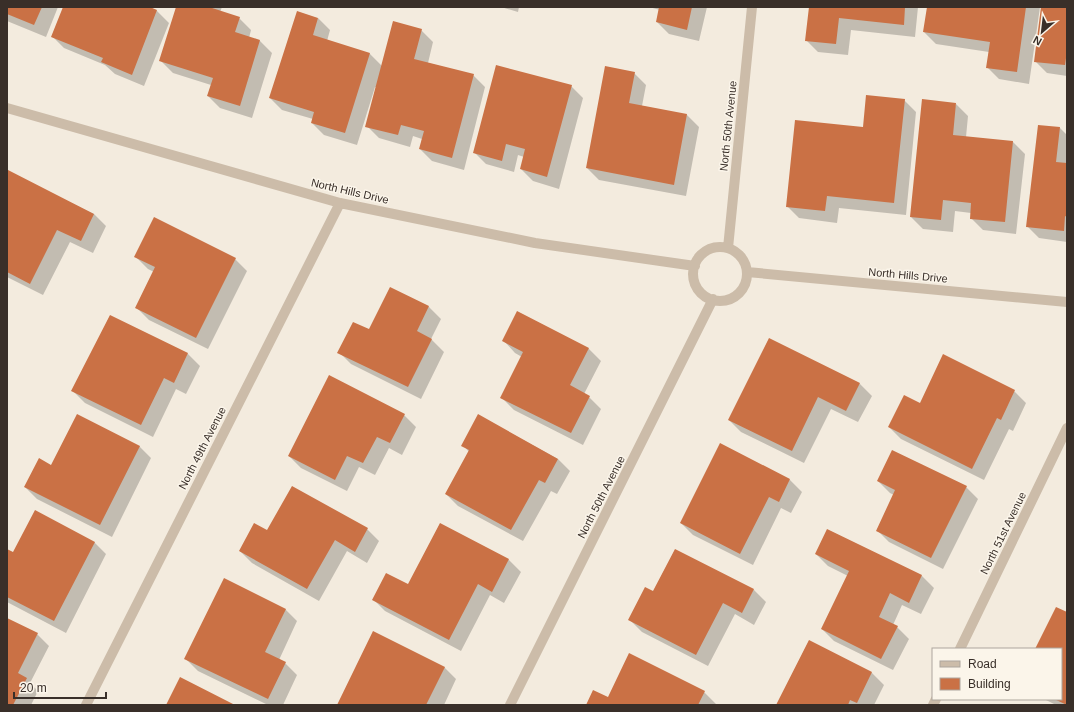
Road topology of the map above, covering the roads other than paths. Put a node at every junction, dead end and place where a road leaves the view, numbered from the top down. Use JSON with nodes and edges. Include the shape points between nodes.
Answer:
{"nodes":[{"id":1,"x":752,"y":7,"type":"edge"},
{"id":2,"x":7,"y":108,"type":"edge"},
{"id":3,"x":340,"y":203,"type":"junction"},
{"id":4,"x":728,"y":248,"type":"junction"},
{"id":5,"x":695,"y":266,"type":"junction"},
{"id":6,"x":747,"y":272,"type":"junction"},
{"id":7,"x":713,"y":299,"type":"junction"},
{"id":8,"x":1067,"y":302,"type":"edge"},
{"id":9,"x":1067,"y":428,"type":"edge"},
{"id":10,"x":960,"y":648,"type":"edge"},
{"id":11,"x":86,"y":705,"type":"edge"},
{"id":12,"x":510,"y":705,"type":"edge"}],
"edges":[{"from":1,"to":4,"type":"street","name":"North 50th Avenue"},
{"from":2,"to":3,"type":"street","name":"North Hills Drive"},
{"from":3,"to":5,"type":"street","name":"North Hills Drive","via":[[535,243]]},
{"from":3,"to":11,"type":"street","name":"North 49th Avenue"},
{"from":4,"to":5,"type":"street","via":[[711,248],[698,258]]},
{"from":4,"to":6,"type":"street","via":[[741,257],[746,264]]},
{"from":5,"to":7,"type":"street","via":[[695,282],[699,290]]},
{"from":6,"to":7,"type":"street","via":[[743,288],[737,295],[730,299]]},
{"from":6,"to":8,"type":"street","name":"North Hills Drive"},
{"from":7,"to":12,"type":"street","name":"North 50th Avenue"},
{"from":9,"to":10,"type":"street","name":"North 51st Avenue"}]}
